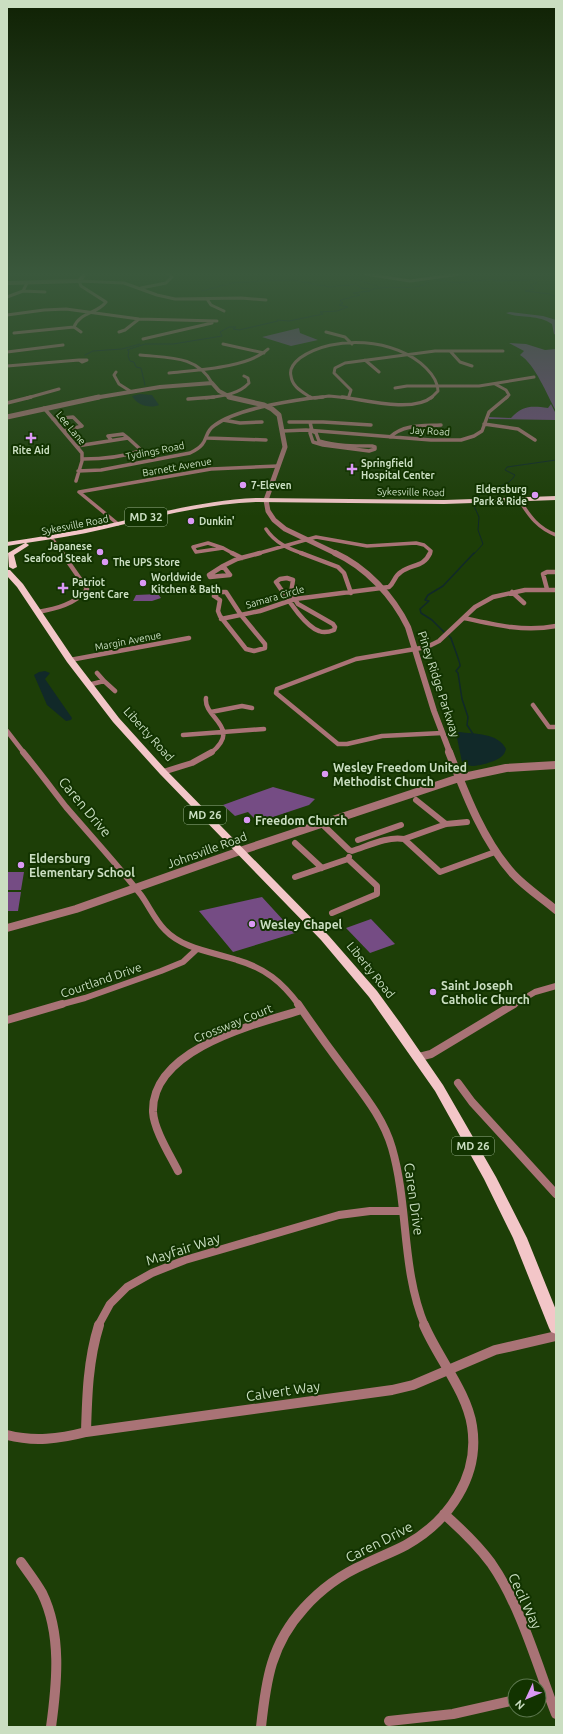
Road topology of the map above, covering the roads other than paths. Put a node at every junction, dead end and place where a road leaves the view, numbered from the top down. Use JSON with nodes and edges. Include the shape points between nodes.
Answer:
{"nodes":[{"id":1,"x":140,"y":355,"type":"dead end"},
{"id":2,"x":260,"y":355,"type":"edge"},
{"id":3,"x":305,"y":355,"type":"edge"},
{"id":4,"x":410,"y":355,"type":"joint"},
{"id":5,"x":454,"y":355,"type":"edge"},
{"id":6,"x":79,"y":360,"type":"dead end"},
{"id":7,"x":365,"y":360,"type":"junction"},
{"id":8,"x":7,"y":366,"type":"edge"},
{"id":9,"x":472,"y":366,"type":"dead end"},
{"id":10,"x":203,"y":368,"type":"junction"},
{"id":11,"x":116,"y":372,"type":"dead end"},
{"id":12,"x":169,"y":372,"type":"dead end"},
{"id":13,"x":379,"y":372,"type":"dead end"},
{"id":14,"x":244,"y":376,"type":"dead end"},
{"id":15,"x":534,"y":377,"type":"dead end"},
{"id":16,"x":212,"y":383,"type":"junction"},
{"id":17,"x":495,"y":384,"type":"junction"},
{"id":18,"x":438,"y":387,"type":"junction"},
{"id":19,"x":395,"y":388,"type":"dead end"},
{"id":20,"x":59,"y":389,"type":"dead end"},
{"id":21,"x":130,"y":391,"type":"junction"},
{"id":22,"x":224,"y":394,"type":"junction"},
{"id":23,"x":349,"y":396,"type":"junction"},
{"id":24,"x":312,"y":398,"type":"junction"},
{"id":25,"x":188,"y":399,"type":"dead end"},
{"id":26,"x":7,"y":403,"type":"edge"},
{"id":27,"x":269,"y":407,"type":"junction"},
{"id":28,"x":45,"y":409,"type":"junction"},
{"id":29,"x":7,"y":418,"type":"edge"},
{"id":30,"x":53,"y":419,"type":"junction"},
{"id":31,"x":223,"y":420,"type":"junction"},
{"id":32,"x":262,"y":422,"type":"dead end"},
{"id":33,"x":288,"y":422,"type":"dead end"},
{"id":34,"x":310,"y":422,"type":"junction"},
{"id":35,"x":484,"y":424,"type":"junction"},
{"id":36,"x":371,"y":425,"type":"dead end"},
{"id":37,"x":441,"y":425,"type":"dead end"},
{"id":38,"x":64,"y":430,"type":"junction"},
{"id":39,"x":312,"y":431,"type":"junction"},
{"id":40,"x":282,"y":432,"type":"junction"},
{"id":41,"x":377,"y":436,"type":"junction"},
{"id":42,"x":390,"y":437,"type":"junction"},
{"id":43,"x":207,"y":438,"type":"junction"},
{"id":44,"x":266,"y":440,"type":"dead end"},
{"id":45,"x":534,"y":440,"type":"dead end"},
{"id":46,"x":376,"y":442,"type":"dead end"},
{"id":47,"x":77,"y":446,"type":"junction"},
{"id":48,"x":83,"y":459,"type":"junction"},
{"id":49,"x":278,"y":466,"type":"junction"},
{"id":50,"x":78,"y":471,"type":"junction"},
{"id":51,"x":76,"y":481,"type":"dead end"},
{"id":52,"x":268,"y":493,"type":"junction"},
{"id":53,"x":556,"y":498,"type":"edge"},
{"id":54,"x":280,"y":500,"type":"junction"},
{"id":55,"x":520,"y":501,"type":"junction"},
{"id":56,"x":266,"y":503,"type":"junction"},
{"id":57,"x":118,"y":524,"type":"junction"},
{"id":58,"x":266,"y":529,"type":"dead end"},
{"id":59,"x":556,"y":535,"type":"edge"},
{"id":60,"x":306,"y":539,"type":"junction"},
{"id":61,"x":53,"y":540,"type":"junction"},
{"id":62,"x":7,"y":544,"type":"edge"},
{"id":63,"x":29,"y":544,"type":"junction"},
{"id":64,"x":286,"y":546,"type":"junction"},
{"id":65,"x":7,"y":548,"type":"edge"},
{"id":66,"x":223,"y":548,"type":"junction"},
{"id":67,"x":7,"y":558,"type":"edge"},
{"id":68,"x":242,"y":558,"type":"junction"},
{"id":69,"x":223,"y":566,"type":"dead end"},
{"id":70,"x":10,"y":570,"type":"edge"},
{"id":71,"x":556,"y":572,"type":"edge"},
{"id":72,"x":10,"y":579,"type":"edge"},
{"id":73,"x":20,"y":586,"type":"junction"},
{"id":74,"x":381,"y":589,"type":"junction"},
{"id":75,"x":547,"y":589,"type":"junction"},
{"id":76,"x":556,"y":590,"type":"edge"},
{"id":77,"x":512,"y":592,"type":"junction"},
{"id":78,"x":351,"y":593,"type":"junction"},
{"id":79,"x":295,"y":599,"type":"junction"},
{"id":80,"x":288,"y":601,"type":"junction"},
{"id":81,"x":524,"y":603,"type":"dead end"},
{"id":82,"x":38,"y":612,"type":"junction"},
{"id":83,"x":241,"y":615,"type":"junction"},
{"id":84,"x":221,"y":618,"type":"junction"},
{"id":85,"x":464,"y":618,"type":"junction"},
{"id":86,"x":556,"y":626,"type":"edge"},
{"id":87,"x":189,"y":638,"type":"dead end"},
{"id":88,"x":416,"y":650,"type":"junction"},
{"id":89,"x":70,"y":660,"type":"junction"},
{"id":90,"x":97,"y":673,"type":"dead end"},
{"id":91,"x":104,"y":681,"type":"junction"},
{"id":92,"x":88,"y":685,"type":"junction"},
{"id":93,"x":115,"y":692,"type":"dead end"},
{"id":94,"x":206,"y":698,"type":"dead end"},
{"id":95,"x":533,"y":705,"type":"dead end"},
{"id":96,"x":252,"y":708,"type":"dead end"},
{"id":97,"x":211,"y":712,"type":"junction"},
{"id":98,"x":556,"y":727,"type":"edge"},
{"id":99,"x":264,"y":729,"type":"dead end"},
{"id":100,"x":7,"y":731,"type":"edge"},
{"id":101,"x":223,"y":732,"type":"junction"},
{"id":102,"x":442,"y":732,"type":"junction"},
{"id":103,"x":182,"y":735,"type":"dead end"},
{"id":104,"x":556,"y":766,"type":"edge"},
{"id":105,"x":163,"y":772,"type":"junction"},
{"id":106,"x":459,"y":778,"type":"junction"},
{"id":107,"x":416,"y":800,"type":"dead end"},
{"id":108,"x":467,"y":822,"type":"dead end"},
{"id":109,"x":321,"y":823,"type":"junction"},
{"id":110,"x":446,"y":824,"type":"junction"},
{"id":111,"x":401,"y":825,"type":"dead end"},
{"id":112,"x":377,"y":833,"type":"junction"},
{"id":113,"x":404,"y":839,"type":"junction"},
{"id":114,"x":358,"y":840,"type":"dead end"},
{"id":115,"x":385,"y":840,"type":"junction"},
{"id":116,"x":295,"y":843,"type":"dead end"},
{"id":117,"x":240,"y":851,"type":"junction"},
{"id":118,"x":352,"y":851,"type":"junction"},
{"id":119,"x":495,"y":852,"type":"junction"},
{"id":120,"x":348,"y":859,"type":"junction"},
{"id":121,"x":322,"y":868,"type":"junction"},
{"id":122,"x":296,"y":877,"type":"dead end"},
{"id":123,"x":136,"y":888,"type":"junction"},
{"id":124,"x":556,"y":910,"type":"edge"},
{"id":125,"x":332,"y":913,"type":"dead end"},
{"id":126,"x":7,"y":928,"type":"edge"},
{"id":127,"x":197,"y":949,"type":"junction"},
{"id":128,"x":556,"y":986,"type":"edge"},
{"id":129,"x":302,"y":1010,"type":"junction"},
{"id":130,"x":7,"y":1020,"type":"edge"},
{"id":131,"x":419,"y":1057,"type":"junction"},
{"id":132,"x":458,"y":1084,"type":"dead end"},
{"id":133,"x":178,"y":1171,"type":"dead end"},
{"id":134,"x":556,"y":1194,"type":"edge"},
{"id":135,"x":402,"y":1211,"type":"junction"},
{"id":136,"x":556,"y":1328,"type":"edge"},
{"id":137,"x":556,"y":1336,"type":"edge"},
{"id":138,"x":447,"y":1370,"type":"junction"},
{"id":139,"x":86,"y":1432,"type":"junction"},
{"id":140,"x":7,"y":1435,"type":"edge"},
{"id":141,"x":444,"y":1514,"type":"junction"},
{"id":142,"x":21,"y":1562,"type":"dead end"},
{"id":143,"x":538,"y":1678,"type":"edge"},
{"id":144,"x":547,"y":1697,"type":"edge"},
{"id":145,"x":507,"y":1702,"type":"edge"},
{"id":146,"x":556,"y":1714,"type":"edge"},
{"id":147,"x":390,"y":1721,"type":"dead end"},
{"id":148,"x":51,"y":1727,"type":"edge"},
{"id":149,"x":261,"y":1727,"type":"edge"}],
"edges":[{"from":1,"to":10,"type":"street","via":[[181,360]]},
{"from":2,"to":10,"type":"street","via":[[248,360]]},
{"from":3,"to":24,"type":"street","via":[[293,365],[290,372],[292,380],[300,390]]},
{"from":4,"to":7,"type":"street"},
{"from":4,"to":18,"type":"street","via":[[421,362],[434,377]]},
{"from":5,"to":9,"type":"street","via":[[460,362]]},
{"from":6,"to":8,"type":"street"},
{"from":7,"to":13,"type":"street"},
{"from":7,"to":23,"type":"street","via":[[345,363],[334,370],[335,376],[351,390]]},
{"from":10,"to":12,"type":"street"},
{"from":10,"to":16,"type":"street"},
{"from":11,"to":21,"type":"street","via":[[116,379]]},
{"from":14,"to":22,"type":"street","via":[[248,378],[248,385]]},
{"from":15,"to":17,"type":"street"},
{"from":16,"to":21,"type":"street"},
{"from":16,"to":22,"type":"street"},
{"from":17,"to":18,"type":"street"},
{"from":17,"to":35,"type":"street","name":"Jay Road","via":[[506,390],[509,395],[489,412]]},
{"from":18,"to":19,"type":"street"},
{"from":18,"to":23,"type":"street","name":"Tydings Road","via":[[438,392],[431,398],[408,404],[380,403]]},
{"from":20,"to":26,"type":"street"},
{"from":21,"to":28,"type":"street"},
{"from":22,"to":25,"type":"street"},
{"from":22,"to":27,"type":"street"},
{"from":23,"to":24,"type":"street","name":"Tydings Road"},
{"from":24,"to":27,"type":"street","name":"Tydings Road"},
{"from":27,"to":31,"type":"street","name":"Tydings Road"},
{"from":27,"to":40,"type":"street","via":[[279,415]]},
{"from":28,"to":29,"type":"street"},
{"from":28,"to":30,"type":"street","name":"Lee Lane"},
{"from":30,"to":38,"type":"street","name":"Lee Lane"},
{"from":30,"to":38,"type":"street","via":[[73,417],[82,426]]},
{"from":31,"to":32,"type":"street","via":[[240,423]]},
{"from":31,"to":43,"type":"street","name":"Tydings Road","via":[[211,428]]},
{"from":33,"to":34,"type":"street"},
{"from":34,"to":36,"type":"street"},
{"from":34,"to":39,"type":"street"},
{"from":35,"to":42,"type":"street","name":"Jay Road","via":[[479,434],[461,440]]},
{"from":35,"to":45,"type":"street","via":[[514,428],[527,433]]},
{"from":37,"to":42,"type":"street","via":[[402,429]]},
{"from":38,"to":47,"type":"street","name":"Lee Lane"},
{"from":39,"to":39,"type":"street","via":[[312,441],[318,444],[369,451],[375,449],[372,446],[344,446],[319,442],[316,433]]},
{"from":39,"to":40,"type":"street","name":"Jay Road"},
{"from":39,"to":41,"type":"street","name":"Jay Road"},
{"from":40,"to":49,"type":"street","via":[[285,446]]},
{"from":41,"to":42,"type":"street","name":"Jay Road"},
{"from":41,"to":46,"type":"street"},
{"from":43,"to":44,"type":"street"},
{"from":43,"to":50,"type":"street","name":"Tydings Road","via":[[204,446],[186,454],[98,470]]},
{"from":47,"to":48,"type":"street","name":"Lee Lane"},
{"from":47,"to":48,"type":"street","via":[[128,438],[140,449],[99,459]]},
{"from":48,"to":50,"type":"street","name":"Lee Lane"},
{"from":49,"to":52,"type":"street"},
{"from":49,"to":57,"type":"street","name":"Barnett Avenue","via":[[211,469],[79,492]]},
{"from":50,"to":51,"type":"street","name":"Lee Lane"},
{"from":52,"to":54,"type":"main road"},
{"from":52,"to":56,"type":"street"},
{"from":53,"to":55,"type":"main road","name":"Sykesville Road","number":"MD 32"},
{"from":54,"to":55,"type":"main road","name":"Sykesville Road","number":"MD 32","via":[[451,503]]},
{"from":54,"to":56,"type":"main road","name":"Sykesville Road","number":"MD 32"},
{"from":55,"to":59,"type":"street","via":[[533,522]]},
{"from":56,"to":57,"type":"main road","name":"Sykesville Road","number":"MD 32","via":[[246,500],[199,506]]},
{"from":56,"to":60,"type":"street","name":"Piney Ridge Parkway","via":[[268,515],[278,525]]},
{"from":56,"to":61,"type":"main road","name":"Sykesville Road","number":"MD 32","via":[[253,502],[190,510]]},
{"from":57,"to":62,"type":"main road","name":"Sykesville Road","number":"MD 32"},
{"from":58,"to":64,"type":"street","via":[[272,538]]},
{"from":60,"to":64,"type":"street"},
{"from":60,"to":74,"type":"street","name":"Piney Ridge Parkway","via":[[348,560]]},
{"from":60,"to":74,"type":"street","via":[[320,537],[374,547],[416,543],[432,551],[423,564],[397,573],[392,585]]},
{"from":61,"to":63,"type":"main road","name":"Sykesville Road","number":"MD 32"},
{"from":61,"to":82,"type":"street","via":[[87,589],[82,595],[61,607]]},
{"from":63,"to":65,"type":"main road","name":"Sykesville Road","number":"MD 32"},
{"from":63,"to":70,"type":"main road","via":[[12,552],[10,557],[13,563]]},
{"from":64,"to":68,"type":"street"},
{"from":64,"to":78,"type":"street","via":[[338,567],[344,574]]},
{"from":66,"to":66,"type":"street","via":[[196,552],[193,547],[208,543]]},
{"from":66,"to":68,"type":"street"},
{"from":67,"to":70,"type":"main road","name":"Liberty Road","number":"MD 26"},
{"from":68,"to":69,"type":"street"},
{"from":70,"to":72,"type":"main road","name":"Liberty Road","number":"MD 26"},
{"from":70,"to":73,"type":"main road","name":"Liberty Road","number":"MD 26","via":[[19,579]]},
{"from":71,"to":75,"type":"street","via":[[543,574]]},
{"from":72,"to":73,"type":"main road","name":"Liberty Road","number":"MD 26"},
{"from":73,"to":82,"type":"main road","name":"Liberty Road","number":"MD 26"},
{"from":74,"to":78,"type":"street","name":"Samara Circle"},
{"from":74,"to":88,"type":"street","name":"Piney Ridge Parkway","via":[[404,616]]},
{"from":75,"to":76,"type":"street"},
{"from":75,"to":77,"type":"street"},
{"from":77,"to":81,"type":"street"},
{"from":77,"to":85,"type":"street","via":[[476,606]]},
{"from":78,"to":79,"type":"street","name":"Samara Circle"},
{"from":79,"to":80,"type":"street","name":"Samara Circle"},
{"from":79,"to":80,"type":"street","via":[[291,593],[293,580],[278,580],[276,583]]},
{"from":79,"to":80,"type":"street","via":[[301,606],[333,624],[336,627],[334,630],[322,632],[314,629]]},
{"from":80,"to":83,"type":"street","name":"Samara Circle","via":[[269,609]]},
{"from":82,"to":89,"type":"main road","name":"Liberty Road","number":"MD 26"},
{"from":83,"to":84,"type":"street","name":"Samara Circle"},
{"from":83,"to":84,"type":"street","via":[[228,594],[219,592],[214,596],[220,600],[218,611]]},
{"from":83,"to":84,"type":"street","via":[[265,644],[265,648],[254,651],[246,649]]},
{"from":85,"to":86,"type":"street","via":[[515,629]]},
{"from":85,"to":88,"type":"street","via":[[439,642]]},
{"from":87,"to":89,"type":"street","name":"Margin Avenue"},
{"from":88,"to":102,"type":"street","name":"Piney Ridge Parkway"},
{"from":88,"to":102,"type":"street","via":[[356,659],[279,687],[276,693],[338,744],[390,735]]},
{"from":89,"to":92,"type":"main road","name":"Liberty Road","number":"MD 26"},
{"from":90,"to":91,"type":"street"},
{"from":91,"to":92,"type":"street"},
{"from":91,"to":93,"type":"street"},
{"from":92,"to":105,"type":"main road","name":"Liberty Road","number":"MD 26"},
{"from":94,"to":97,"type":"street","via":[[205,703]]},
{"from":95,"to":98,"type":"street","via":[[549,727]]},
{"from":96,"to":97,"type":"street","via":[[242,706]]},
{"from":97,"to":101,"type":"street"},
{"from":99,"to":101,"type":"street"},
{"from":100,"to":123,"type":"street","name":"Caren Drive","via":[[66,806]]},
{"from":101,"to":103,"type":"street"},
{"from":101,"to":105,"type":"street","via":[[220,743],[209,754],[189,764]]},
{"from":102,"to":106,"type":"street","name":"Piney Ridge Parkway"},
{"from":104,"to":106,"type":"street","name":"Johnsville Road","via":[[513,767]]},
{"from":105,"to":117,"type":"main road","name":"Liberty Road","number":"MD 26"},
{"from":106,"to":109,"type":"street","name":"Johnsville Road"},
{"from":106,"to":119,"type":"street","name":"Piney Ridge Parkway"},
{"from":107,"to":110,"type":"street"},
{"from":108,"to":110,"type":"street"},
{"from":109,"to":117,"type":"street","name":"Johnsville Road"},
{"from":109,"to":118,"type":"street"},
{"from":110,"to":113,"type":"street"},
{"from":111,"to":112,"type":"street"},
{"from":112,"to":114,"type":"street"},
{"from":112,"to":115,"type":"street"},
{"from":113,"to":115,"type":"street"},
{"from":113,"to":119,"type":"street","via":[[440,872]]},
{"from":115,"to":118,"type":"street"},
{"from":116,"to":121,"type":"street"},
{"from":117,"to":123,"type":"street","name":"Johnsville Road"},
{"from":117,"to":131,"type":"main road","name":"Liberty Road","number":"MD 26","via":[[344,960],[384,1008]]},
{"from":118,"to":120,"type":"street"},
{"from":119,"to":124,"type":"street","name":"Piney Ridge Parkway","via":[[514,874]]},
{"from":120,"to":121,"type":"street"},
{"from":120,"to":125,"type":"street","via":[[376,886],[378,894]]},
{"from":121,"to":122,"type":"street"},
{"from":123,"to":126,"type":"street","name":"Johnsville Road","via":[[57,915]]},
{"from":123,"to":127,"type":"street","name":"Caren Drive","via":[[165,930]]},
{"from":127,"to":129,"type":"street","name":"Caren Drive","via":[[243,961],[266,972],[289,992]]},
{"from":127,"to":130,"type":"street","name":"Courtland Drive","via":[[183,962],[161,971],[85,998]]},
{"from":128,"to":131,"type":"street","via":[[535,992],[431,1054]]},
{"from":129,"to":133,"type":"street","name":"Crossway Court","via":[[208,1043],[176,1062],[164,1075],[156,1095],[154,1113]]},
{"from":129,"to":135,"type":"street","name":"Caren Drive","via":[[382,1124],[395,1158]]},
{"from":131,"to":136,"type":"main road","name":"Liberty Road","number":"MD 26","via":[[460,1123],[501,1198]]},
{"from":132,"to":134,"type":"street"},
{"from":135,"to":138,"type":"street","name":"Caren Drive","via":[[415,1298],[427,1330]]},
{"from":135,"to":139,"type":"street","name":"Mayfair Way","via":[[370,1211],[339,1215],[162,1267],[138,1279],[113,1300],[95,1332],[89,1369]]},
{"from":137,"to":138,"type":"street","name":"Calvert Way","via":[[495,1350]]},
{"from":138,"to":139,"type":"street","name":"Calvert Way","via":[[414,1385],[392,1390]]},
{"from":138,"to":141,"type":"street","name":"Caren Drive","via":[[465,1402],[472,1422],[474,1440],[473,1458],[467,1477],[459,1494]]},
{"from":139,"to":140,"type":"street","name":"Calvert Way","via":[[64,1439],[46,1440],[30,1440]]},
{"from":141,"to":143,"type":"street","name":"Cecil Way","via":[[479,1548],[502,1580]]},
{"from":141,"to":149,"type":"street","name":"Caren Drive","via":[[412,1542],[347,1572],[305,1605],[277,1649],[269,1671]]},
{"from":142,"to":148,"type":"street","via":[[43,1596],[51,1619],[55,1645],[55,1697]]},
{"from":144,"to":146,"type":"street","name":"Cecil Way"},
{"from":145,"to":147,"type":"street","via":[[446,1715]]}]}
